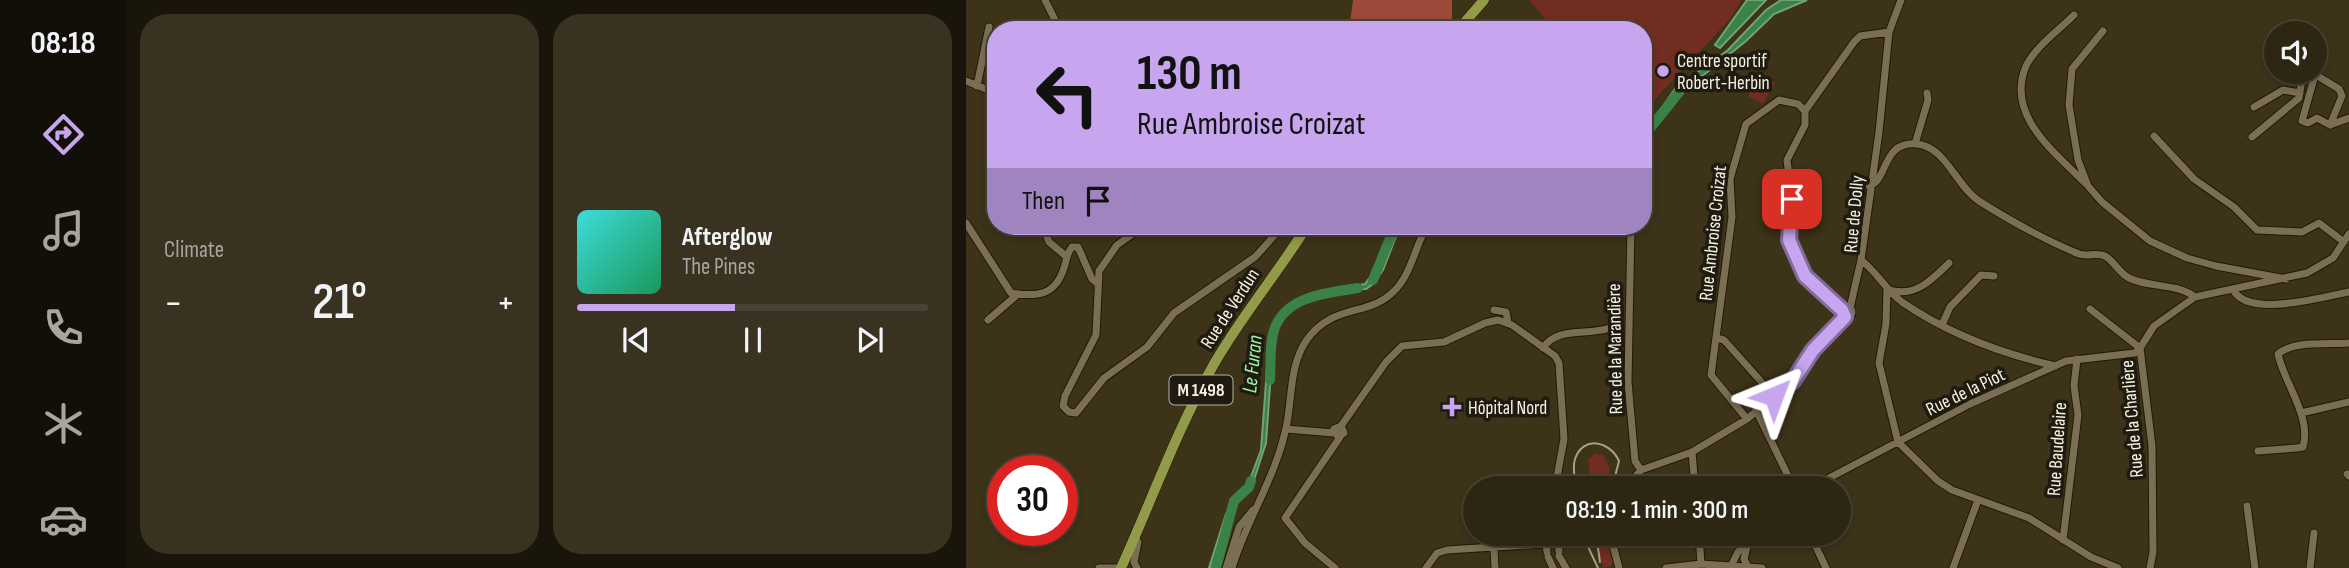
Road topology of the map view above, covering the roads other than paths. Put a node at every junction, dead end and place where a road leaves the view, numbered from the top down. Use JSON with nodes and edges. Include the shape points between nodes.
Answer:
{"nodes":[{"id":1,"x":1045,"y":0,"type":"edge"},
{"id":2,"x":1484,"y":0,"type":"edge"},
{"id":3,"x":1901,"y":0,"type":"edge"},
{"id":4,"x":2074,"y":15,"type":"dead end"},
{"id":5,"x":1056,"y":21,"type":"edge"},
{"id":6,"x":1466,"y":21,"type":"edge"},
{"id":7,"x":2103,"y":31,"type":"dead end"},
{"id":8,"x":1889,"y":32,"type":"junction"},
{"id":9,"x":987,"y":37,"type":"edge"},
{"id":10,"x":966,"y":81,"type":"edge"},
{"id":11,"x":2327,"y":82,"type":"edge"},
{"id":12,"x":2301,"y":84,"type":"edge"},
{"id":13,"x":2311,"y":84,"type":"edge"},
{"id":14,"x":977,"y":86,"type":"junction"},
{"id":15,"x":987,"y":90,"type":"edge"},
{"id":16,"x":2300,"y":91,"type":"junction"},
{"id":17,"x":1927,"y":93,"type":"dead end"},
{"id":18,"x":2308,"y":98,"type":"junction"},
{"id":19,"x":2254,"y":107,"type":"dead end"},
{"id":20,"x":1805,"y":111,"type":"junction"},
{"id":21,"x":2349,"y":118,"type":"edge"},
{"id":22,"x":2330,"y":125,"type":"junction"},
{"id":23,"x":2154,"y":136,"type":"dead end"},
{"id":24,"x":2252,"y":137,"type":"dead end"},
{"id":25,"x":1915,"y":144,"type":"junction"},
{"id":26,"x":1869,"y":186,"type":"junction"},
{"id":27,"x":2088,"y":186,"type":"junction"},
{"id":28,"x":966,"y":223,"type":"edge"},
{"id":29,"x":2349,"y":234,"type":"edge"},
{"id":30,"x":1046,"y":235,"type":"edge"},
{"id":31,"x":1131,"y":235,"type":"edge"},
{"id":32,"x":1270,"y":235,"type":"edge"},
{"id":33,"x":1301,"y":235,"type":"edge"},
{"id":34,"x":1423,"y":235,"type":"edge"},
{"id":35,"x":1631,"y":235,"type":"edge"},
{"id":36,"x":2344,"y":242,"type":"junction"},
{"id":37,"x":1067,"y":257,"type":"junction"},
{"id":38,"x":1861,"y":260,"type":"junction"},
{"id":39,"x":1949,"y":263,"type":"dead end"},
{"id":40,"x":2257,"y":274,"type":"junction"},
{"id":41,"x":1994,"y":276,"type":"dead end"},
{"id":42,"x":2286,"y":279,"type":"junction"},
{"id":43,"x":1097,"y":283,"type":"junction"},
{"id":44,"x":2261,"y":283,"type":"junction"},
{"id":45,"x":1887,"y":289,"type":"junction"},
{"id":46,"x":2233,"y":289,"type":"junction"},
{"id":47,"x":2349,"y":292,"type":"edge"},
{"id":48,"x":1018,"y":294,"type":"junction"},
{"id":49,"x":2195,"y":297,"type":"junction"},
{"id":50,"x":2090,"y":309,"type":"dead end"},
{"id":51,"x":1494,"y":310,"type":"dead end"},
{"id":52,"x":1846,"y":312,"type":"junction"},
{"id":53,"x":988,"y":320,"type":"dead end"},
{"id":54,"x":1508,"y":323,"type":"junction"},
{"id":55,"x":1942,"y":325,"type":"junction"},
{"id":56,"x":1610,"y":328,"type":"dead end"},
{"id":57,"x":1716,"y":338,"type":"junction"},
{"id":58,"x":2349,"y":342,"type":"edge"},
{"id":59,"x":1543,"y":348,"type":"junction"},
{"id":60,"x":2140,"y":348,"type":"junction"},
{"id":61,"x":2077,"y":359,"type":"junction"},
{"id":62,"x":2056,"y":366,"type":"junction"},
{"id":63,"x":1774,"y":396,"type":"junction"},
{"id":64,"x":2349,"y":402,"type":"edge"},
{"id":65,"x":1756,"y":410,"type":"junction"},
{"id":66,"x":2301,"y":413,"type":"junction"},
{"id":67,"x":1747,"y":419,"type":"junction"},
{"id":68,"x":1286,"y":429,"type":"junction"},
{"id":69,"x":1337,"y":435,"type":"junction"},
{"id":70,"x":1898,"y":442,"type":"junction"},
{"id":71,"x":2258,"y":451,"type":"dead end"},
{"id":72,"x":1692,"y":452,"type":"junction"},
{"id":73,"x":1641,"y":470,"type":"junction"},
{"id":74,"x":1557,"y":476,"type":"edge"},
{"id":75,"x":1636,"y":476,"type":"edge"},
{"id":76,"x":1694,"y":476,"type":"edge"},
{"id":77,"x":1788,"y":476,"type":"edge"},
{"id":78,"x":1833,"y":476,"type":"edge"},
{"id":79,"x":1978,"y":500,"type":"junction"},
{"id":80,"x":1259,"y":505,"type":"junction"},
{"id":81,"x":2247,"y":506,"type":"dead end"},
{"id":82,"x":2314,"y":533,"type":"dead end"},
{"id":83,"x":1135,"y":537,"type":"junction"},
{"id":84,"x":2063,"y":540,"type":"junction"},
{"id":85,"x":1546,"y":546,"type":"edge"},
{"id":86,"x":1558,"y":546,"type":"edge"},
{"id":87,"x":1613,"y":546,"type":"edge"},
{"id":88,"x":1700,"y":546,"type":"edge"},
{"id":89,"x":1745,"y":546,"type":"edge"},
{"id":90,"x":1747,"y":546,"type":"edge"},
{"id":91,"x":1816,"y":546,"type":"edge"},
{"id":92,"x":1494,"y":549,"type":"junction"},
{"id":93,"x":1559,"y":550,"type":"junction"},
{"id":94,"x":1547,"y":551,"type":"junction"},
{"id":95,"x":1701,"y":564,"type":"junction"},
{"id":96,"x":1732,"y":564,"type":"junction"},
{"id":97,"x":1747,"y":565,"type":"junction"},
{"id":98,"x":1099,"y":568,"type":"edge"},
{"id":99,"x":1121,"y":568,"type":"edge"},
{"id":100,"x":1137,"y":568,"type":"edge"},
{"id":101,"x":1226,"y":568,"type":"edge"},
{"id":102,"x":1231,"y":568,"type":"edge"},
{"id":103,"x":1335,"y":568,"type":"edge"},
{"id":104,"x":1426,"y":568,"type":"edge"},
{"id":105,"x":1495,"y":568,"type":"edge"},
{"id":106,"x":1553,"y":568,"type":"edge"},
{"id":107,"x":1566,"y":568,"type":"edge"},
{"id":108,"x":1619,"y":568,"type":"edge"},
{"id":109,"x":1666,"y":568,"type":"edge"},
{"id":110,"x":1762,"y":568,"type":"edge"},
{"id":111,"x":1826,"y":568,"type":"edge"},
{"id":112,"x":1954,"y":568,"type":"edge"},
{"id":113,"x":2118,"y":568,"type":"edge"},
{"id":114,"x":2150,"y":568,"type":"edge"},
{"id":115,"x":2255,"y":568,"type":"edge"},
{"id":116,"x":2311,"y":568,"type":"edge"}],
"edges":[{"from":1,"to":5,"type":"street"},
{"from":2,"to":6,"type":"main road"},
{"from":3,"to":8,"type":"street","name":"Rue de Dolly"},
{"from":4,"to":27,"type":"street","via":[[2027,65],[2023,108],[2035,131]]},
{"from":7,"to":27,"type":"street","via":[[2072,69],[2069,105],[2078,160]]},
{"from":8,"to":20,"type":"street","via":[[1860,36]]},
{"from":8,"to":26,"type":"street","name":"Rue de Dolly"},
{"from":9,"to":14,"type":"street"},
{"from":10,"to":14,"type":"street"},
{"from":11,"to":22,"type":"street","via":[[2342,96]]},
{"from":12,"to":16,"type":"street"},
{"from":13,"to":18,"type":"street"},
{"from":14,"to":15,"type":"street"},
{"from":16,"to":18,"type":"street"},
{"from":16,"to":19,"type":"street","via":[[2283,90]]},
{"from":16,"to":24,"type":"street","via":[[2286,111]]},
{"from":17,"to":25,"type":"street"},
{"from":18,"to":22,"type":"street","via":[[2302,121],[2321,119]]},
{"from":20,"to":52,"type":"street","via":[[1805,125],[1787,160],[1792,199],[1789,240],[1805,276]]},
{"from":20,"to":57,"type":"street","name":"Rue Ambroise Croizat","via":[[1798,104],[1779,100],[1746,124],[1730,179],[1732,217]]},
{"from":21,"to":22,"type":"street"},
{"from":23,"to":36,"type":"street","via":[[2193,179],[2234,207],[2257,230],[2302,232],[2319,223]]},
{"from":25,"to":26,"type":"street","via":[[1887,157],[1877,181]]},
{"from":25,"to":49,"type":"street","via":[[1940,155],[1969,194],[1994,209],[2082,255],[2108,258],[2128,277]]},
{"from":26,"to":38,"type":"street","name":"Rue de Dolly"},
{"from":27,"to":40,"type":"street","via":[[2150,241],[2187,258]]},
{"from":28,"to":48,"type":"street","via":[[1012,293]]},
{"from":29,"to":36,"type":"street","name":"Rue de la Charlière"},
{"from":30,"to":37,"type":"street"},
{"from":31,"to":43,"type":"street","via":[[1107,256]]},
{"from":32,"to":43,"type":"street","via":[[1255,257],[1174,313],[1147,347],[1104,378],[1076,413],[1069,412],[1063,406],[1065,396],[1096,335]]},
{"from":33,"to":83,"type":"main road","name":"Rue de Verdun","number":"M 1498","via":[[1213,365]]},
{"from":34,"to":68,"type":"street","via":[[1395,291],[1382,301],[1323,323],[1302,347]]},
{"from":35,"to":73,"type":"street","name":"Rue de la Marandière","via":[[1628,382],[1635,461]]},
{"from":36,"to":42,"type":"street","name":"Rue de la Charlière","via":[[2333,258]]},
{"from":37,"to":43,"type":"street","via":[[1072,247],[1078,247]]},
{"from":37,"to":48,"type":"street","via":[[1058,283],[1049,292],[1036,297]]},
{"from":38,"to":45,"type":"street","name":"Rue de Dolly"},
{"from":38,"to":52,"type":"street"},
{"from":39,"to":45,"type":"street","via":[[1912,293]]},
{"from":40,"to":42,"type":"street"},
{"from":40,"to":44,"type":"street"},
{"from":41,"to":55,"type":"street","via":[[1981,275],[1950,307]]},
{"from":42,"to":44,"type":"street","name":"Rue de la Charlière"},
{"from":44,"to":46,"type":"street","name":"Rue de la Charlière"},
{"from":45,"to":55,"type":"street","name":"Rue de Dolly"},
{"from":45,"to":70,"type":"street","via":[[1879,363]]},
{"from":46,"to":47,"type":"street","via":[[2242,300],[2258,305]]},
{"from":46,"to":49,"type":"street","name":"Rue de la Charlière"},
{"from":48,"to":53,"type":"street"},
{"from":49,"to":60,"type":"street","name":"Rue de la Charlière","via":[[2154,326]]},
{"from":50,"to":60,"type":"street"},
{"from":51,"to":54,"type":"street","via":[[1506,312]]},
{"from":52,"to":63,"type":"street","via":[[1793,381]]},
{"from":54,"to":59,"type":"street"},
{"from":54,"to":69,"type":"street","via":[[1485,323],[1444,342],[1420,342],[1395,350],[1341,426],[1335,428]]},
{"from":55,"to":62,"type":"street","name":"Rue de Dolly","via":[[1995,348]]},
{"from":56,"to":59,"type":"street","via":[[1559,335],[1549,338]]},
{"from":57,"to":63,"type":"street","via":[[1724,340]]},
{"from":57,"to":67,"type":"street","name":"Rue Ambroise Croizat","via":[[1711,375]]},
{"from":58,"to":66,"type":"street","via":[[2284,349],[2278,354]]},
{"from":59,"to":74,"type":"street","via":[[1559,363],[1564,439]]},
{"from":60,"to":61,"type":"street","name":"Rue de la Piot","via":[[2135,353]]},
{"from":60,"to":114,"type":"street","name":"Rue de la Charlière","via":[[2152,446]]},
{"from":61,"to":62,"type":"street","name":"Rue de la Piot"},
{"from":61,"to":84,"type":"street","name":"Rue Baudelaire","via":[[2078,415]]},
{"from":62,"to":70,"type":"street","name":"Rue de la Piot"},
{"from":63,"to":65,"type":"street"},
{"from":64,"to":66,"type":"street"},
{"from":65,"to":67,"type":"street"},
{"from":65,"to":77,"type":"street"},
{"from":66,"to":71,"type":"street","via":[[2303,447]]},
{"from":67,"to":72,"type":"street"},
{"from":68,"to":69,"type":"street"},
{"from":68,"to":80,"type":"street"},
{"from":69,"to":103,"type":"street","via":[[1285,519]]},
{"from":70,"to":78,"type":"street","name":"Rue de la Piot"},
{"from":70,"to":79,"type":"street","via":[[1938,481]]},
{"from":72,"to":73,"type":"street"},
{"from":72,"to":76,"type":"street"},
{"from":73,"to":75,"type":"street"},
{"from":79,"to":84,"type":"street","via":[[2029,518]]},
{"from":79,"to":112,"type":"street"},
{"from":80,"to":101,"type":"street","via":[[1239,527]]},
{"from":80,"to":102,"type":"street"},
{"from":81,"to":115,"type":"street"},
{"from":82,"to":116,"type":"street"},
{"from":83,"to":99,"type":"main road","name":"Rue de Verdun","number":"M 1498"},
{"from":83,"to":100,"type":"street"},
{"from":84,"to":113,"type":"street"},
{"from":85,"to":94,"type":"street"},
{"from":86,"to":93,"type":"street"},
{"from":87,"to":108,"type":"street"},
{"from":88,"to":95,"type":"street"},
{"from":89,"to":96,"type":"street"},
{"from":90,"to":97,"type":"street"},
{"from":91,"to":111,"type":"street"},
{"from":92,"to":94,"type":"street"},
{"from":92,"to":104,"type":"street","via":[[1447,550],[1437,553]]},
{"from":92,"to":105,"type":"street"},
{"from":93,"to":94,"type":"street"},
{"from":93,"to":107,"type":"street"},
{"from":94,"to":106,"type":"street"},
{"from":95,"to":96,"type":"street"},
{"from":95,"to":109,"type":"street"},
{"from":96,"to":97,"type":"street"},
{"from":97,"to":110,"type":"street"},
{"from":98,"to":99,"type":"street"}]}
